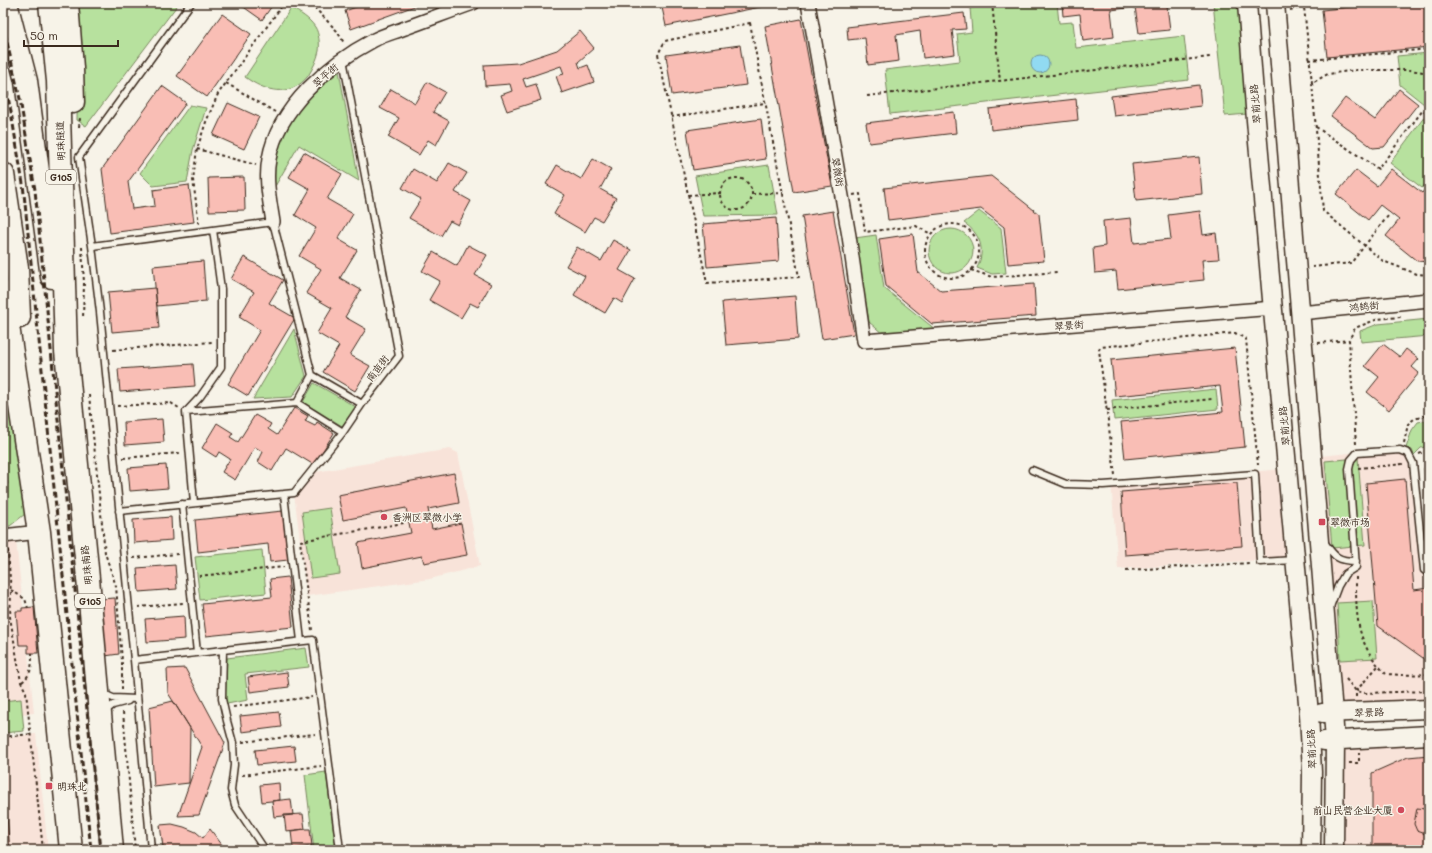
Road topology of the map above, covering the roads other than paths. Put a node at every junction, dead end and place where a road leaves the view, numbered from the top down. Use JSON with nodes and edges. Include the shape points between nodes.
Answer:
{"nodes":[{"id":1,"x":6,"y":3,"type":"edge"},
{"id":2,"x":50,"y":3,"type":"edge"},
{"id":3,"x":67,"y":3,"type":"edge"},
{"id":4,"x":191,"y":3,"type":"edge"},
{"id":5,"x":473,"y":3,"type":"edge"},
{"id":6,"x":808,"y":3,"type":"edge"},
{"id":7,"x":1247,"y":3,"type":"edge"},
{"id":8,"x":1275,"y":3,"type":"edge"},
{"id":9,"x":347,"y":57,"type":"junction"},
{"id":10,"x":3,"y":174,"type":"edge"},
{"id":11,"x":273,"y":222,"type":"junction"},
{"id":12,"x":213,"y":230,"type":"junction"},
{"id":13,"x":92,"y":246,"type":"junction"},
{"id":14,"x":3,"y":293,"type":"edge"},
{"id":15,"x":1429,"y":300,"type":"edge"},
{"id":16,"x":1274,"y":308,"type":"junction"},
{"id":17,"x":1300,"y":313,"type":"junction"},
{"id":18,"x":3,"y":338,"type":"edge"},
{"id":19,"x":864,"y":342,"type":"joint"},
{"id":20,"x":66,"y":351,"type":"junction"},
{"id":21,"x":312,"y":375,"type":"junction"},
{"id":22,"x":17,"y":383,"type":"junction"},
{"id":23,"x":297,"y":403,"type":"junction"},
{"id":24,"x":362,"y":404,"type":"junction"},
{"id":25,"x":186,"y":412,"type":"junction"},
{"id":26,"x":342,"y":432,"type":"junction"},
{"id":27,"x":1032,"y":470,"type":"dead end"},
{"id":28,"x":284,"y":494,"type":"junction"},
{"id":29,"x":194,"y":503,"type":"junction"},
{"id":30,"x":182,"y":504,"type":"junction"},
{"id":31,"x":119,"y":511,"type":"junction"},
{"id":32,"x":4,"y":530,"type":"edge"},
{"id":33,"x":39,"y":532,"type":"junction"},
{"id":34,"x":1318,"y":534,"type":"junction"},
{"id":35,"x":1296,"y":560,"type":"junction"},
{"id":36,"x":1356,"y":564,"type":"junction"},
{"id":37,"x":1429,"y":574,"type":"edge"},
{"id":38,"x":1326,"y":626,"type":"junction"},
{"id":39,"x":301,"y":641,"type":"junction"},
{"id":40,"x":223,"y":650,"type":"junction"},
{"id":41,"x":197,"y":653,"type":"junction"},
{"id":42,"x":134,"y":660,"type":"junction"},
{"id":43,"x":97,"y":683,"type":"junction"},
{"id":44,"x":137,"y":699,"type":"junction"},
{"id":45,"x":122,"y":700,"type":"junction"},
{"id":46,"x":1429,"y":709,"type":"edge"},
{"id":47,"x":1333,"y":713,"type":"junction"},
{"id":48,"x":1309,"y":714,"type":"junction"},
{"id":49,"x":100,"y":719,"type":"junction"},
{"id":50,"x":1429,"y":735,"type":"edge"},
{"id":51,"x":1335,"y":741,"type":"junction"},
{"id":52,"x":1310,"y":742,"type":"junction"},
{"id":53,"x":71,"y":850,"type":"edge"},
{"id":54,"x":112,"y":850,"type":"edge"},
{"id":55,"x":151,"y":850,"type":"edge"},
{"id":56,"x":264,"y":850,"type":"edge"},
{"id":57,"x":340,"y":850,"type":"edge"},
{"id":58,"x":1311,"y":850,"type":"edge"},
{"id":59,"x":1334,"y":850,"type":"edge"}],
"edges":[{"from":1,"to":20,"type":"highway","via":[[26,81],[48,249]]},
{"from":2,"to":20,"type":"highway","name":"明珠隧道","number":"G105","via":[[58,81]]},
{"from":3,"to":20,"type":"highway","via":[[73,133]]},
{"from":4,"to":13,"type":"lane","via":[[79,157]]},
{"from":5,"to":9,"type":"street","name":"翠平街","via":[[374,40]]},
{"from":6,"to":19,"type":"street","name":"翠微街","via":[[842,196]]},
{"from":7,"to":16,"type":"main road","name":"翠前北路"},
{"from":8,"to":17,"type":"main road"},
{"from":9,"to":11,"type":"street","name":"翠平街","via":[[332,66],[296,102],[285,117],[269,159],[269,201]]},
{"from":9,"to":24,"type":"lane","name":"南亩街","via":[[399,356]]},
{"from":10,"to":22,"type":"highway","via":[[17,268],[20,331]]},
{"from":11,"to":12,"type":"lane"},
{"from":11,"to":21,"type":"lane"},
{"from":12,"to":13,"type":"lane"},
{"from":12,"to":25,"type":"lane","via":[[221,289],[221,367]]},
{"from":13,"to":31,"type":"lane"},
{"from":14,"to":22,"type":"highway"},
{"from":15,"to":17,"type":"street","name":"鸿鹄街"},
{"from":16,"to":19,"type":"street","name":"翠景街"},
{"from":16,"to":35,"type":"main road","name":"翠前北路"},
{"from":17,"to":34,"type":"main road"},
{"from":18,"to":22,"type":"highway"},
{"from":20,"to":43,"type":"highway","name":"明珠南路","number":"G105"},
{"from":21,"to":23,"type":"lane"},
{"from":21,"to":24,"type":"lane"},
{"from":22,"to":33,"type":"highway"},
{"from":23,"to":25,"type":"lane"},
{"from":23,"to":26,"type":"lane"},
{"from":24,"to":26,"type":"lane","name":"南亩街"},
{"from":25,"to":29,"type":"lane"},
{"from":26,"to":28,"type":"lane","name":"南亩街","via":[[294,493]]},
{"from":27,"to":35,"type":"lane","via":[[1066,484],[1116,484],[1254,474],[1260,562]]},
{"from":28,"to":29,"type":"lane","name":"南亩街"},
{"from":28,"to":39,"type":"lane"},
{"from":29,"to":30,"type":"lane","name":"南亩街"},
{"from":30,"to":31,"type":"lane","name":"南亩街"},
{"from":30,"to":41,"type":"lane"},
{"from":31,"to":42,"type":"lane"},
{"from":32,"to":33,"type":"street"},
{"from":33,"to":53,"type":"highway"},
{"from":34,"to":36,"type":"lane","via":[[1334,556]]},
{"from":34,"to":38,"type":"main road"},
{"from":35,"to":48,"type":"main road","name":"翠前北路"},
{"from":36,"to":37,"type":"lane","via":[[1349,469],[1351,460],[1357,454],[1400,450],[1408,453],[1413,463],[1424,570]]},
{"from":36,"to":38,"type":"lane","via":[[1338,586]]},
{"from":38,"to":47,"type":"main road"},
{"from":39,"to":40,"type":"lane"},
{"from":39,"to":57,"type":"lane","via":[[313,640]]},
{"from":40,"to":41,"type":"lane"},
{"from":40,"to":56,"type":"lane","via":[[222,699],[233,743],[231,790],[235,805]]},
{"from":41,"to":42,"type":"lane"},
{"from":42,"to":44,"type":"lane"},
{"from":43,"to":45,"type":"lane","via":[[108,697]]},
{"from":43,"to":49,"type":"highway","name":"明珠南路","number":"G105"},
{"from":44,"to":45,"type":"lane"},
{"from":44,"to":55,"type":"lane"},
{"from":45,"to":49,"type":"lane","via":[[104,711]]},
{"from":46,"to":47,"type":"main road","name":"翠景路"},
{"from":47,"to":48,"type":"main road","name":"翠景路"},
{"from":47,"to":51,"type":"main road"},
{"from":48,"to":52,"type":"main road","name":"翠前北路"},
{"from":49,"to":54,"type":"highway","name":"明珠南路","number":"G105"},
{"from":50,"to":51,"type":"main road"},
{"from":51,"to":52,"type":"main road"},
{"from":51,"to":59,"type":"main road"},
{"from":52,"to":58,"type":"main road","name":"翠前北路"}]}
